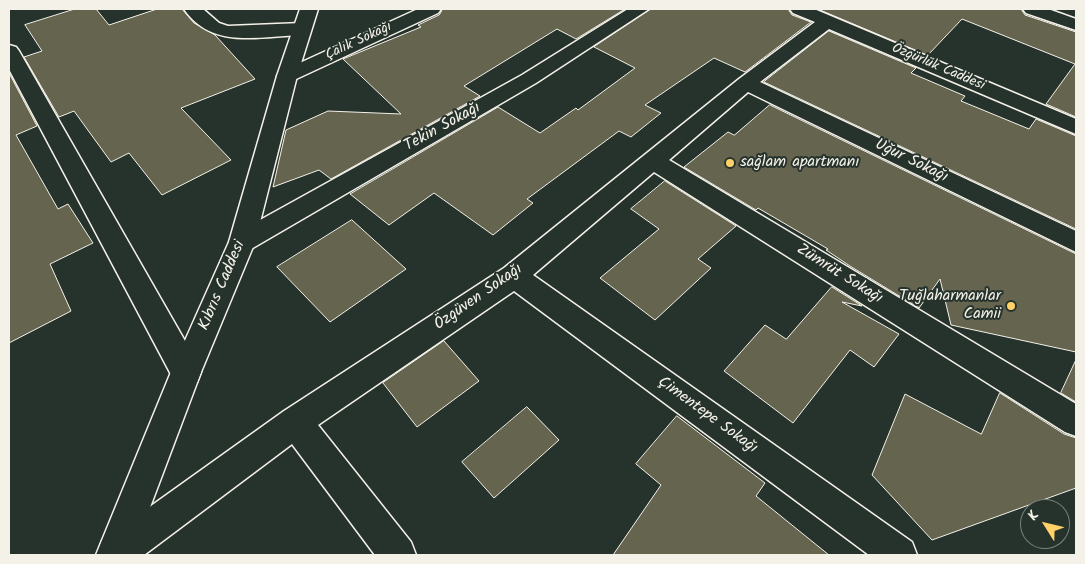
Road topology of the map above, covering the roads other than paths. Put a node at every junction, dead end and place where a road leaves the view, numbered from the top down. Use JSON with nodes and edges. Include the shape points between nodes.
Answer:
{"nodes":[{"id":1,"x":193,"y":9,"type":"edge"},
{"id":2,"x":432,"y":9,"type":"edge"},
{"id":3,"x":640,"y":9,"type":"edge"},
{"id":4,"x":799,"y":9,"type":"edge"},
{"id":5,"x":1032,"y":9,"type":"edge"},
{"id":6,"x":306,"y":19,"type":"edge"},
{"id":7,"x":828,"y":21,"type":"junction"},
{"id":8,"x":1076,"y":25,"type":"edge"},
{"id":9,"x":9,"y":51,"type":"edge"},
{"id":10,"x":286,"y":76,"type":"junction"},
{"id":11,"x":746,"y":83,"type":"junction"},
{"id":12,"x":1076,"y":127,"type":"edge"},
{"id":13,"x":652,"y":160,"type":"junction"},
{"id":14,"x":242,"y":242,"type":"junction"},
{"id":15,"x":1076,"y":242,"type":"edge"},
{"id":16,"x":514,"y":276,"type":"junction"},
{"id":17,"x":186,"y":372,"type":"junction"},
{"id":18,"x":1076,"y":421,"type":"edge"},
{"id":19,"x":295,"y":422,"type":"junction"},
{"id":20,"x":115,"y":555,"type":"edge"},
{"id":21,"x":398,"y":555,"type":"edge"},
{"id":22,"x":899,"y":555,"type":"edge"}],
"edges":[{"from":1,"to":6,"type":"street","via":[[212,27],[226,32]]},
{"from":2,"to":10,"type":"street","name":"Çalık Sokağı"},
{"from":3,"to":14,"type":"street","name":"Tekin Sokağı","via":[[528,79]]},
{"from":4,"to":7,"type":"street","name":"Özgürlük Caddesi"},
{"from":5,"to":8,"type":"street"},
{"from":6,"to":10,"type":"street","name":"Kıbrıs Caddesi"},
{"from":7,"to":11,"type":"street","name":"Özgüven Sokağı"},
{"from":7,"to":12,"type":"street","name":"Özgürlük Caddesi"},
{"from":9,"to":17,"type":"street"},
{"from":10,"to":14,"type":"street","name":"Kıbrıs Caddesi"},
{"from":11,"to":13,"type":"street","name":"Özgüven Sokağı"},
{"from":11,"to":15,"type":"street","name":"Uğur Sokağı"},
{"from":13,"to":16,"type":"street","name":"Özgüven Sokağı"},
{"from":13,"to":18,"type":"street","name":"Zümrüt Sokağı"},
{"from":14,"to":17,"type":"street","name":"Kıbrıs Caddesi"},
{"from":16,"to":19,"type":"street","name":"Özgüven Sokağı"},
{"from":16,"to":22,"type":"street","name":"Çimentepe Sokağı"},
{"from":17,"to":20,"type":"street","name":"Kıbrıs Caddesi"},
{"from":19,"to":20,"type":"street","name":"Özgüven Sokağı"},
{"from":19,"to":21,"type":"street"}]}
